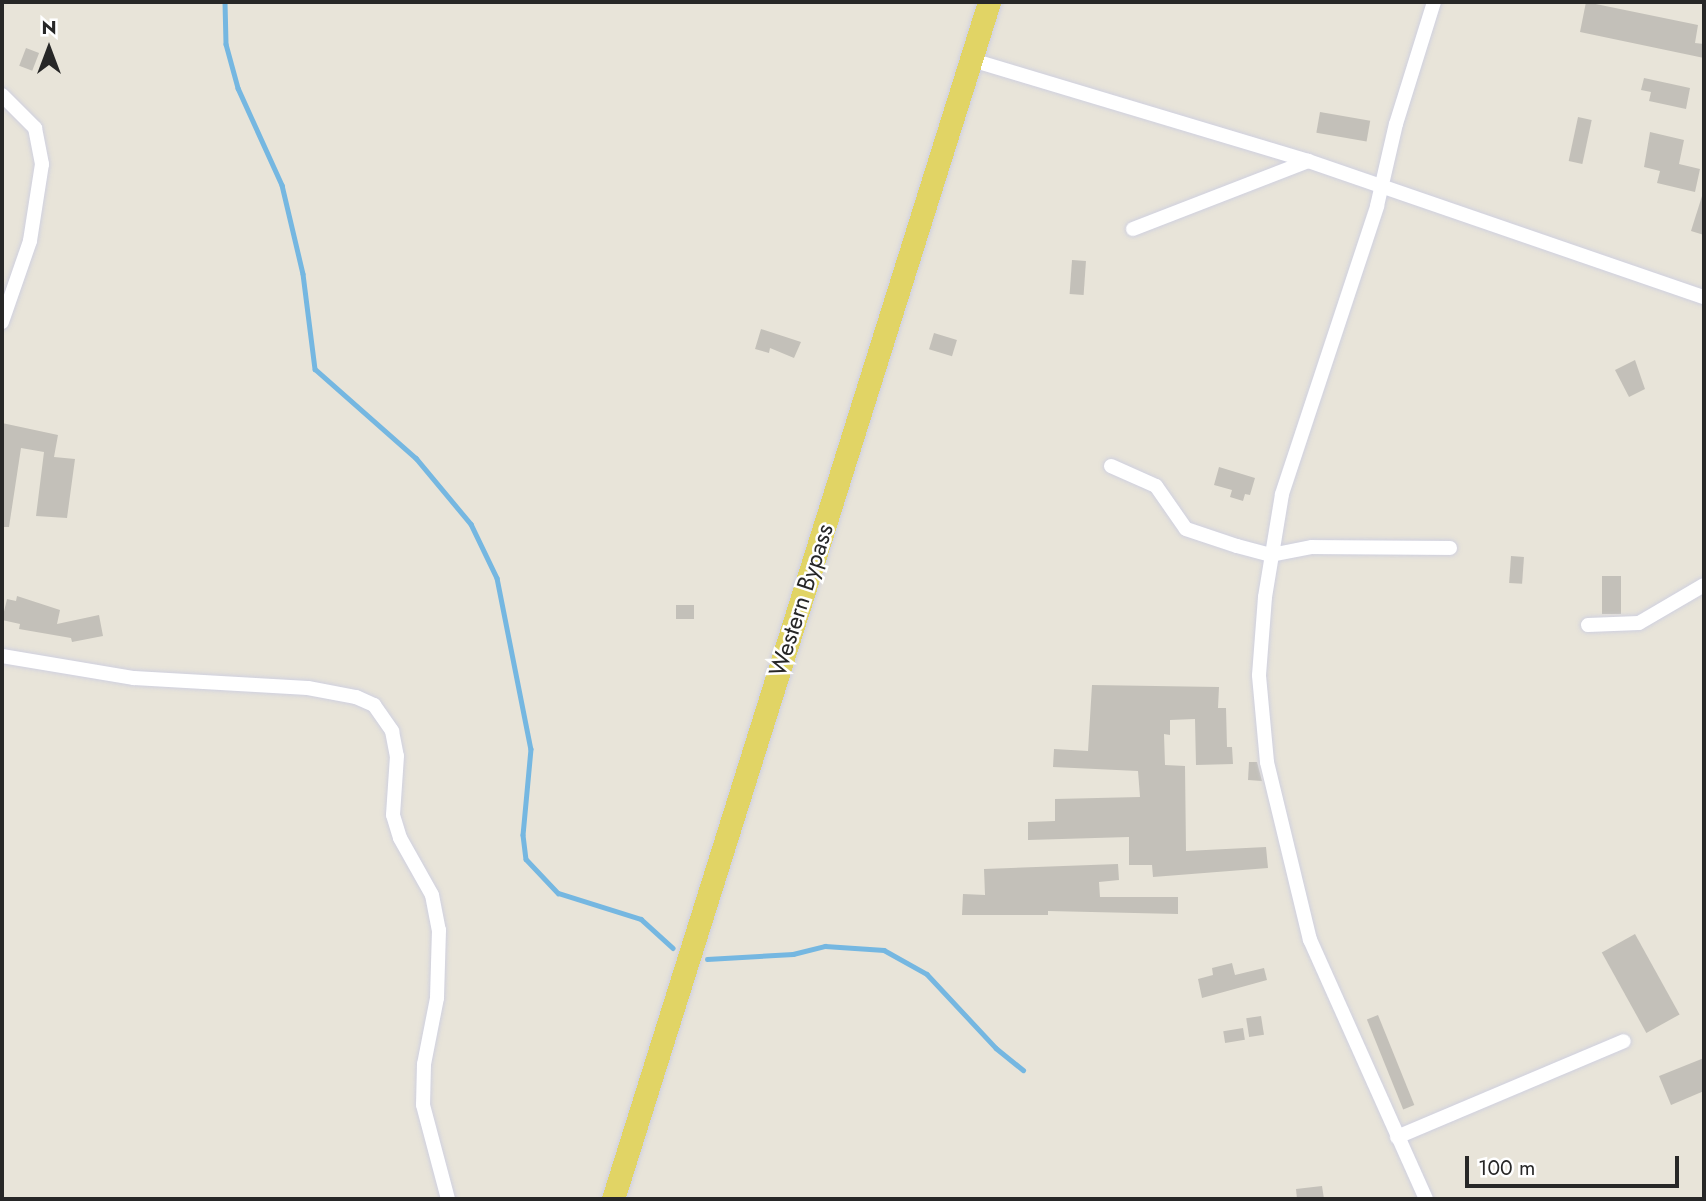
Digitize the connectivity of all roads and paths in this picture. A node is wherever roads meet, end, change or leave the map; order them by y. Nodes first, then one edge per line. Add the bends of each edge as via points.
1 (989, 2) edge
2 (1434, 2) edge
3 (972, 60) junction
4 (2, 95) edge
5 (1308, 161) junction
6 (1380, 188) junction
7 (1133, 229) dead end
8 (1704, 297) edge
9 (2, 322) edge
10 (1111, 466) dead end
11 (1450, 548) dead end
12 (1272, 555) junction
13 (1704, 585) edge
14 (1588, 625) dead end
15 (2, 656) edge
16 (1624, 1041) dead end
17 (1397, 1137) junction
18 (448, 1199) edge
19 (613, 1199) edge
20 (1426, 1199) edge

1 - 3 main road, Western Bypass
2 - 6 street
3 - 5 street
3 - 19 main road, Western Bypass
4 - 9 street via 36,128 42,164 30,241
5 - 6 street
5 - 7 street
6 - 8 street
6 - 12 street via 1282,494
10 - 12 street via 1156,486 1169,497 1186,529
11 - 12 street via 1312,547
12 - 17 street via 1259,675 1267,762 1310,940
13 - 14 street via 1639,623
15 - 18 street via 134,678 308,688 356,696 374,705 392,731 397,756 393,815 400,838 432,895 439,930 437,998 424,1063 423,1105
16 - 17 street
17 - 20 street

